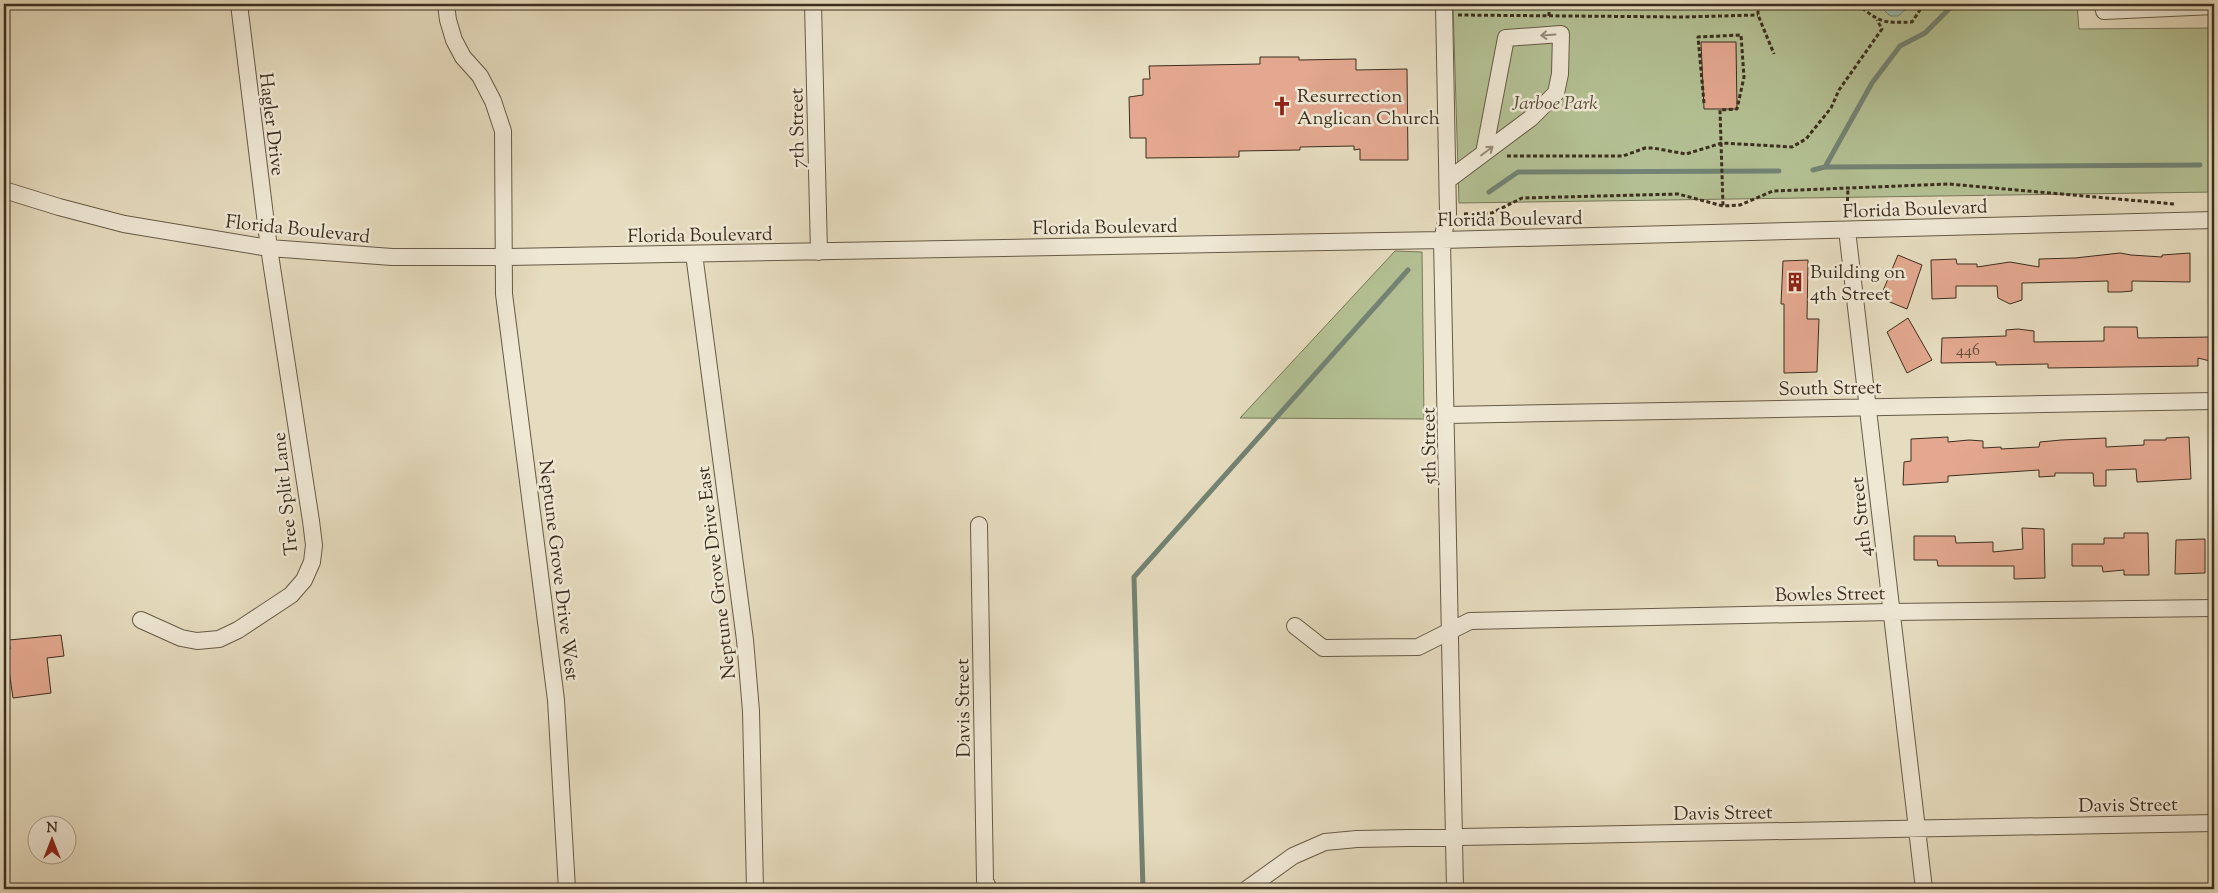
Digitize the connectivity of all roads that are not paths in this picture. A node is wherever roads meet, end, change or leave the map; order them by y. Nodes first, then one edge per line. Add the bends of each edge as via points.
1 (238, 4) edge
2 (446, 4) edge
3 (813, 4) edge
4 (2214, 6) edge
5 (1444, 9) edge
6 (2104, 11) dead end
7 (1482, 155) junction
8 (1448, 180) junction
9 (4, 190) edge
10 (2214, 220) edge
11 (1847, 230) junction
12 (1442, 240) junction
13 (269, 248) junction
14 (819, 252) junction
15 (694, 254) junction
16 (504, 257) junction
17 (2214, 401) edge
18 (1868, 406) junction
19 (1447, 415) junction
20 (979, 525) dead end
21 (2214, 608) edge
22 (1891, 612) junction
23 (141, 620) dead end
24 (1295, 626) dead end
25 (1450, 632) junction
26 (2214, 823) edge
27 (1915, 828) junction
28 (1454, 837) junction
29 (567, 889) edge
30 (755, 889) edge
31 (989, 889) edge
32 (1247, 889) edge
33 (1456, 889) edge
34 (1924, 889) edge

1 - 13 street, Hagler Drive
2 - 16 street, Neptune Grove Drive West via 454,40 463,57 480,76 503,131
3 - 14 street, 7th Street
4 - 6 street
5 - 8 street, 5th Street
7 -> 7 street via 1531,118 1556,93 1561,34 1506,38
7 - 8 street
8 - 12 street, 5th Street via 1448,214
9 - 13 street, Florida Boulevard via 124,224
10 - 11 street, Florida Boulevard
11 - 12 street, Florida Boulevard
11 - 18 street, 4th Street
12 - 14 street, Florida Boulevard
12 - 19 street, 5th Street
13 - 16 street, Florida Boulevard via 392,257
13 - 23 street, Tree Split Lane via 311,521 312,562 304,580 291,595 238,630 218,639 197,641 180,638
14 - 15 street, Florida Boulevard
15 - 16 street, Florida Boulevard
15 - 30 street, Neptune Grove Drive East via 746,649 751,711
16 - 29 street, Neptune Grove Drive West via 504,294 556,700
17 - 18 street, South Street
18 - 19 street, South Street
18 - 22 street, 4th Street
19 - 25 street, 5th Street
20 - 31 street, Davis Street via 986,881
21 - 22 street, Bowles Street
22 - 25 street, Bowles Street via 1470,621
22 - 27 street, 4th Street
24 - 25 street, Bowles Street via 1323,648 1418,647
25 - 28 street, 5th Street
26 - 27 street, Davis Street
27 - 28 street, Davis Street
27 - 34 street, 4th Street
28 - 32 street, Davis Street via 1326,842 1293,856
28 - 33 street, 5th Street

